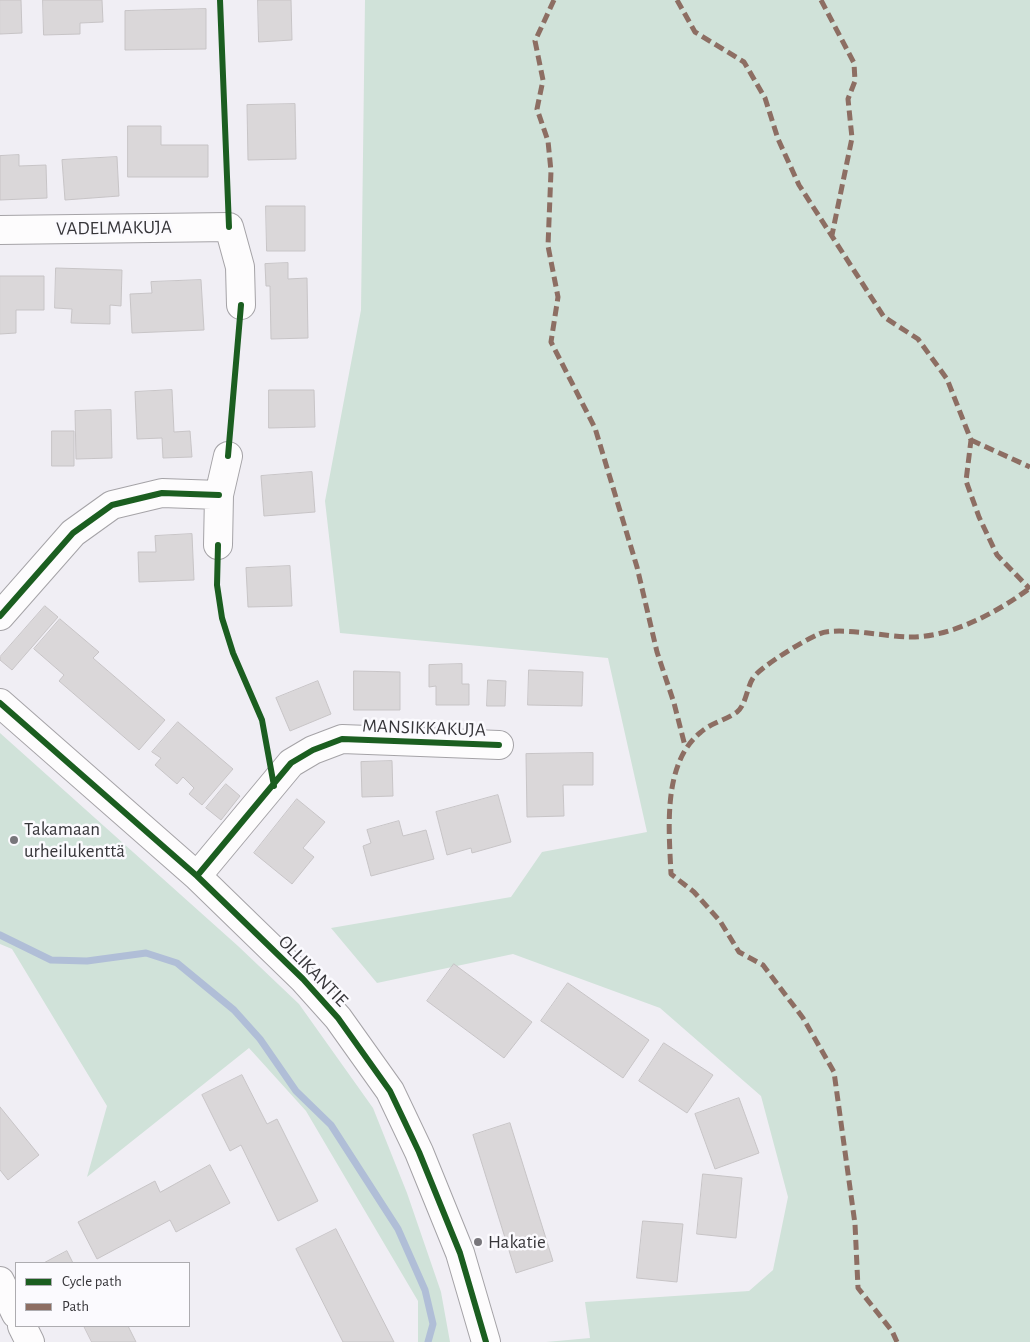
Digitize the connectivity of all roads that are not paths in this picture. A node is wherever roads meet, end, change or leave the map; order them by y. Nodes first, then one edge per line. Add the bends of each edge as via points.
1 (0, 230) edge
2 (241, 305) dead end
3 (228, 456) dead end
4 (219, 495) junction
5 (218, 545) dead end
6 (0, 616) edge
7 (0, 703) edge
8 (499, 745) dead end
9 (197, 876) junction
10 (0, 1281) edge
11 (15, 1312) edge
12 (22, 1327) edge
13 (30, 1342) edge
14 (486, 1342) edge

1 - 2 street, VADELMAKUJA via 228,227 240,268
3 - 4 street
4 - 5 street
4 - 6 street via 162,493 112,504 74,533
7 - 9 street, OLLIKANTIE
8 - 9 street, MANSIKKAKUJA via 342,740 313,750 291,763
9 - 14 street, OLLIKANTIE via 303,979 370,1060 390,1091 460,1252
10 - 11 street
12 - 13 street

